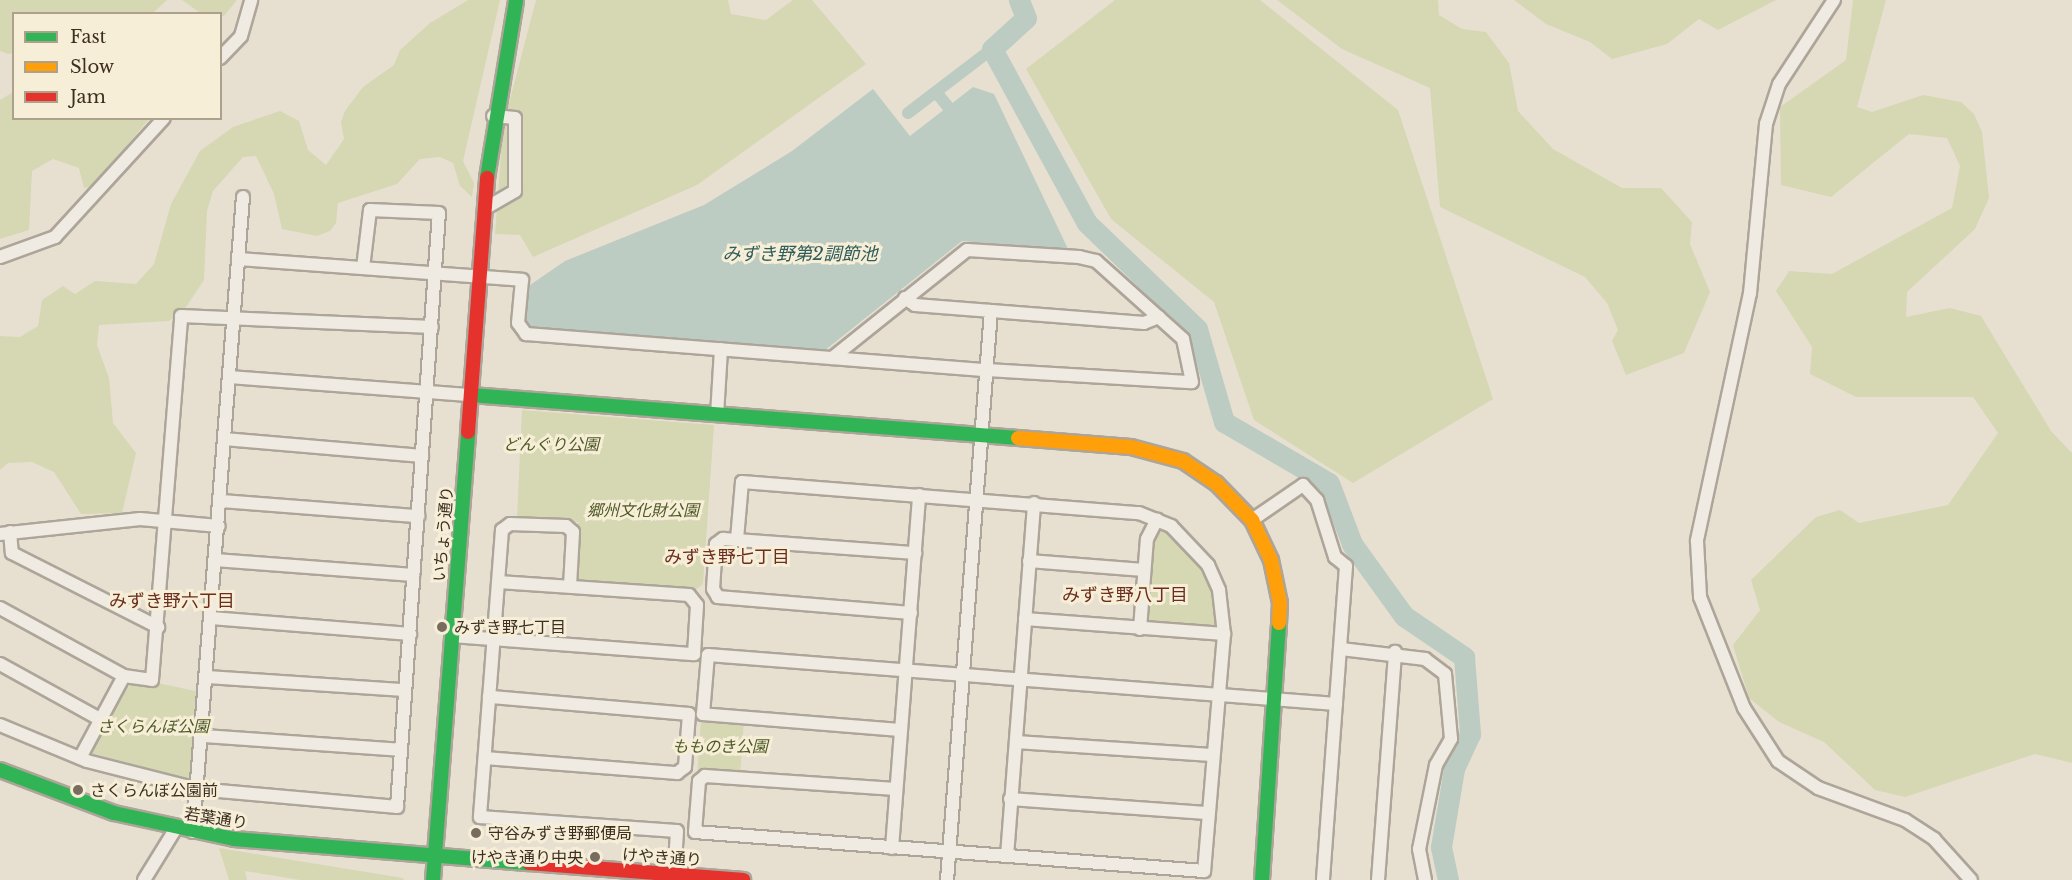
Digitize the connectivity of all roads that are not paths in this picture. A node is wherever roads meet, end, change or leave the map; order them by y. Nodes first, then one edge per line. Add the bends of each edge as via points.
1 (251, 0) edge
2 (516, 0) edge
3 (1834, 0) edge
4 (222, 56) edge
5 (493, 116) junction
6 (163, 120) edge
7 (243, 197) dead end
8 (484, 209) junction
9 (0, 256) edge
10 (238, 259) junction
11 (363, 268) junction
12 (436, 274) junction
13 (479, 278) junction
14 (905, 298) junction
15 (991, 311) junction
16 (1159, 318) junction
17 (233, 319) junction
18 (432, 327) junction
19 (721, 349) junction
20 (832, 358) junction
21 (987, 370) junction
22 (229, 377) junction
23 (427, 392) junction
24 (471, 395) junction
25 (717, 415) junction
26 (980, 436) junction
27 (224, 440) junction
28 (422, 456) junction
29 (919, 495) junction
30 (976, 499) junction
31 (221, 501) junction
32 (1034, 503) junction
33 (418, 516) junction
34 (1156, 519) junction
35 (1252, 520) junction
36 (165, 521) junction
37 (219, 526) junction
38 (5, 533) edge
39 (737, 539) junction
40 (915, 553) junction
41 (215, 560) junction
42 (1029, 561) junction
43 (1144, 570) junction
44 (414, 575) junction
45 (498, 582) junction
46 (570, 586) junction
47 (0, 608) edge
48 (911, 613) junction
49 (211, 618) junction
50 (1025, 620) junction
51 (158, 627) junction
52 (1140, 629) junction
53 (410, 634) junction
54 (1224, 634) junction
55 (452, 636) junction
56 (494, 640) junction
57 (1341, 649) junction
58 (1395, 652) junction
59 (0, 664) edge
60 (906, 671) junction
61 (124, 676) junction
62 (964, 676) junction
63 (207, 677) junction
64 (1020, 680) junction
65 (405, 690) junction
66 (1216, 697) junction
67 (489, 698) junction
68 (1275, 701) junction
69 (1336, 704) junction
70 (98, 718) junction
71 (0, 725) edge
72 (900, 730) junction
73 (202, 736) junction
74 (1016, 742) junction
75 (401, 750) junction
76 (1212, 755) junction
77 (80, 758) junction
78 (485, 758) junction
79 (0, 770) edge
80 (197, 789) junction
81 (896, 789) junction
82 (1010, 800) junction
83 (1207, 813) junction
84 (176, 828) junction
85 (193, 832) junction
86 (892, 848) junction
87 (950, 852) junction
88 (1007, 856) junction
89 (435, 857) junction
90 (674, 877) edge
91 (144, 880) edge
92 (433, 880) edge
93 (743, 880) edge
94 (947, 880) edge
95 (1262, 880) edge
96 (1323, 880) edge
97 (1378, 880) edge
98 (1425, 880) edge
99 (1971, 880) edge

1 - 4 street via 241,36
2 - 5 street, いちょう通り
3 - 99 street via 1779,84 1766,124 1750,293 1697,541 1700,597 1743,708 1778,761 1818,788 1905,820 1942,846
5 - 8 street, いちょう通り
5 - 8 street via 515,118 514,191
6 - 9 street via 55,237
7 - 10 street
8 - 13 street, いちょう通り
10 - 11 street
10 - 17 street
11 - 12 street
11 - 12 street via 370,210 439,213
12 - 13 street
12 - 18 street
13 - 19 street via 522,280 518,323 526,334
13 - 24 street, いちょう通り
14 - 15 street via 915,305
14 - 16 street via 967,250 1078,257 1096,261
14 - 20 street
15 - 16 street via 1144,323
15 - 21 street
16 - 21 street via 1183,339 1192,382
17 - 18 street
17 - 22 street
17 - 36 street via 181,316
18 - 23 street
19 - 20 street
19 - 25 street
20 - 21 street
21 - 26 street
22 - 23 street
22 - 27 street
23 - 24 street
23 - 28 street
24 - 25 street
24 - 55 street, いちょう通り
25 - 26 street
26 - 30 street
26 - 35 street via 1131,447 1183,461 1216,483
27 - 28 street
27 - 31 street
28 - 33 street
29 - 30 street
29 - 39 street via 742,482
29 - 40 street
30 - 32 street
30 - 62 street
31 - 33 street
31 - 37 street
32 - 34 street via 1139,513
32 - 42 street
33 - 44 street
34 - 43 street via 1147,539
34 - 54 street via 1191,543 1208,565 1219,590
35 - 57 street via 1303,485 1317,500 1335,557 1346,566
35 - 68 street via 1271,560 1280,603
36 - 37 street
36 - 38 street via 140,519
36 - 51 street
37 - 41 street
38 - 51 street via 12,553
39 - 40 street
39 - 48 street via 716,544 713,589 718,597
40 - 48 street
41 - 44 street
41 - 49 street
42 - 43 street
42 - 50 street
43 - 52 street
44 - 53 street
45 - 46 street
45 - 46 street via 502,530 510,524 566,526 573,532
45 - 56 street
46 - 56 street via 694,597 694,654
47 - 61 street
48 - 60 street
49 - 53 street
49 - 63 street
50 - 52 street
50 - 64 street
51 - 61 street via 152,680
52 - 54 street
53 - 65 street
54 - 66 street
55 - 56 street
55 - 89 street, いちょう通り
56 - 67 street
57 - 58 street
57 - 69 street
58 - 97 street
58 - 98 street via 1425,658 1445,674 1451,739 1436,765 1419,849
59 - 70 street
60 - 62 street
60 - 72 street
60 - 72 street via 708,655 703,714
61 - 70 street
62 - 64 street
62 - 87 street
63 - 65 street
63 - 73 street
64 - 66 street
64 - 74 street
65 - 75 street
66 - 68 street
66 - 76 street
67 - 78 street
67 - 78 street via 689,714 685,767 677,772
68 - 69 street
68 - 95 street
69 - 96 street
70 - 77 street
71 - 77 street
72 - 81 street
73 - 75 street
73 - 80 street
74 - 76 street
74 - 82 street
75 - 80 street via 397,807
76 - 83 street
77 - 80 street
78 - 90 street via 480,817 677,831
79 - 84 street, 若葉通り via 65,797
80 - 85 street
81 - 86 street
81 - 86 street via 705,776 699,781 695,832
82 - 83 street
82 - 88 street
83 - 88 street via 1204,871
84 - 85 street, 若葉通り
84 - 91 street
85 - 89 street, 若葉通り
86 - 87 street
87 - 88 street
87 - 94 street
89 - 90 street, けやき通り
89 - 92 street, いちょう通り
90 - 93 street, けやき通り

